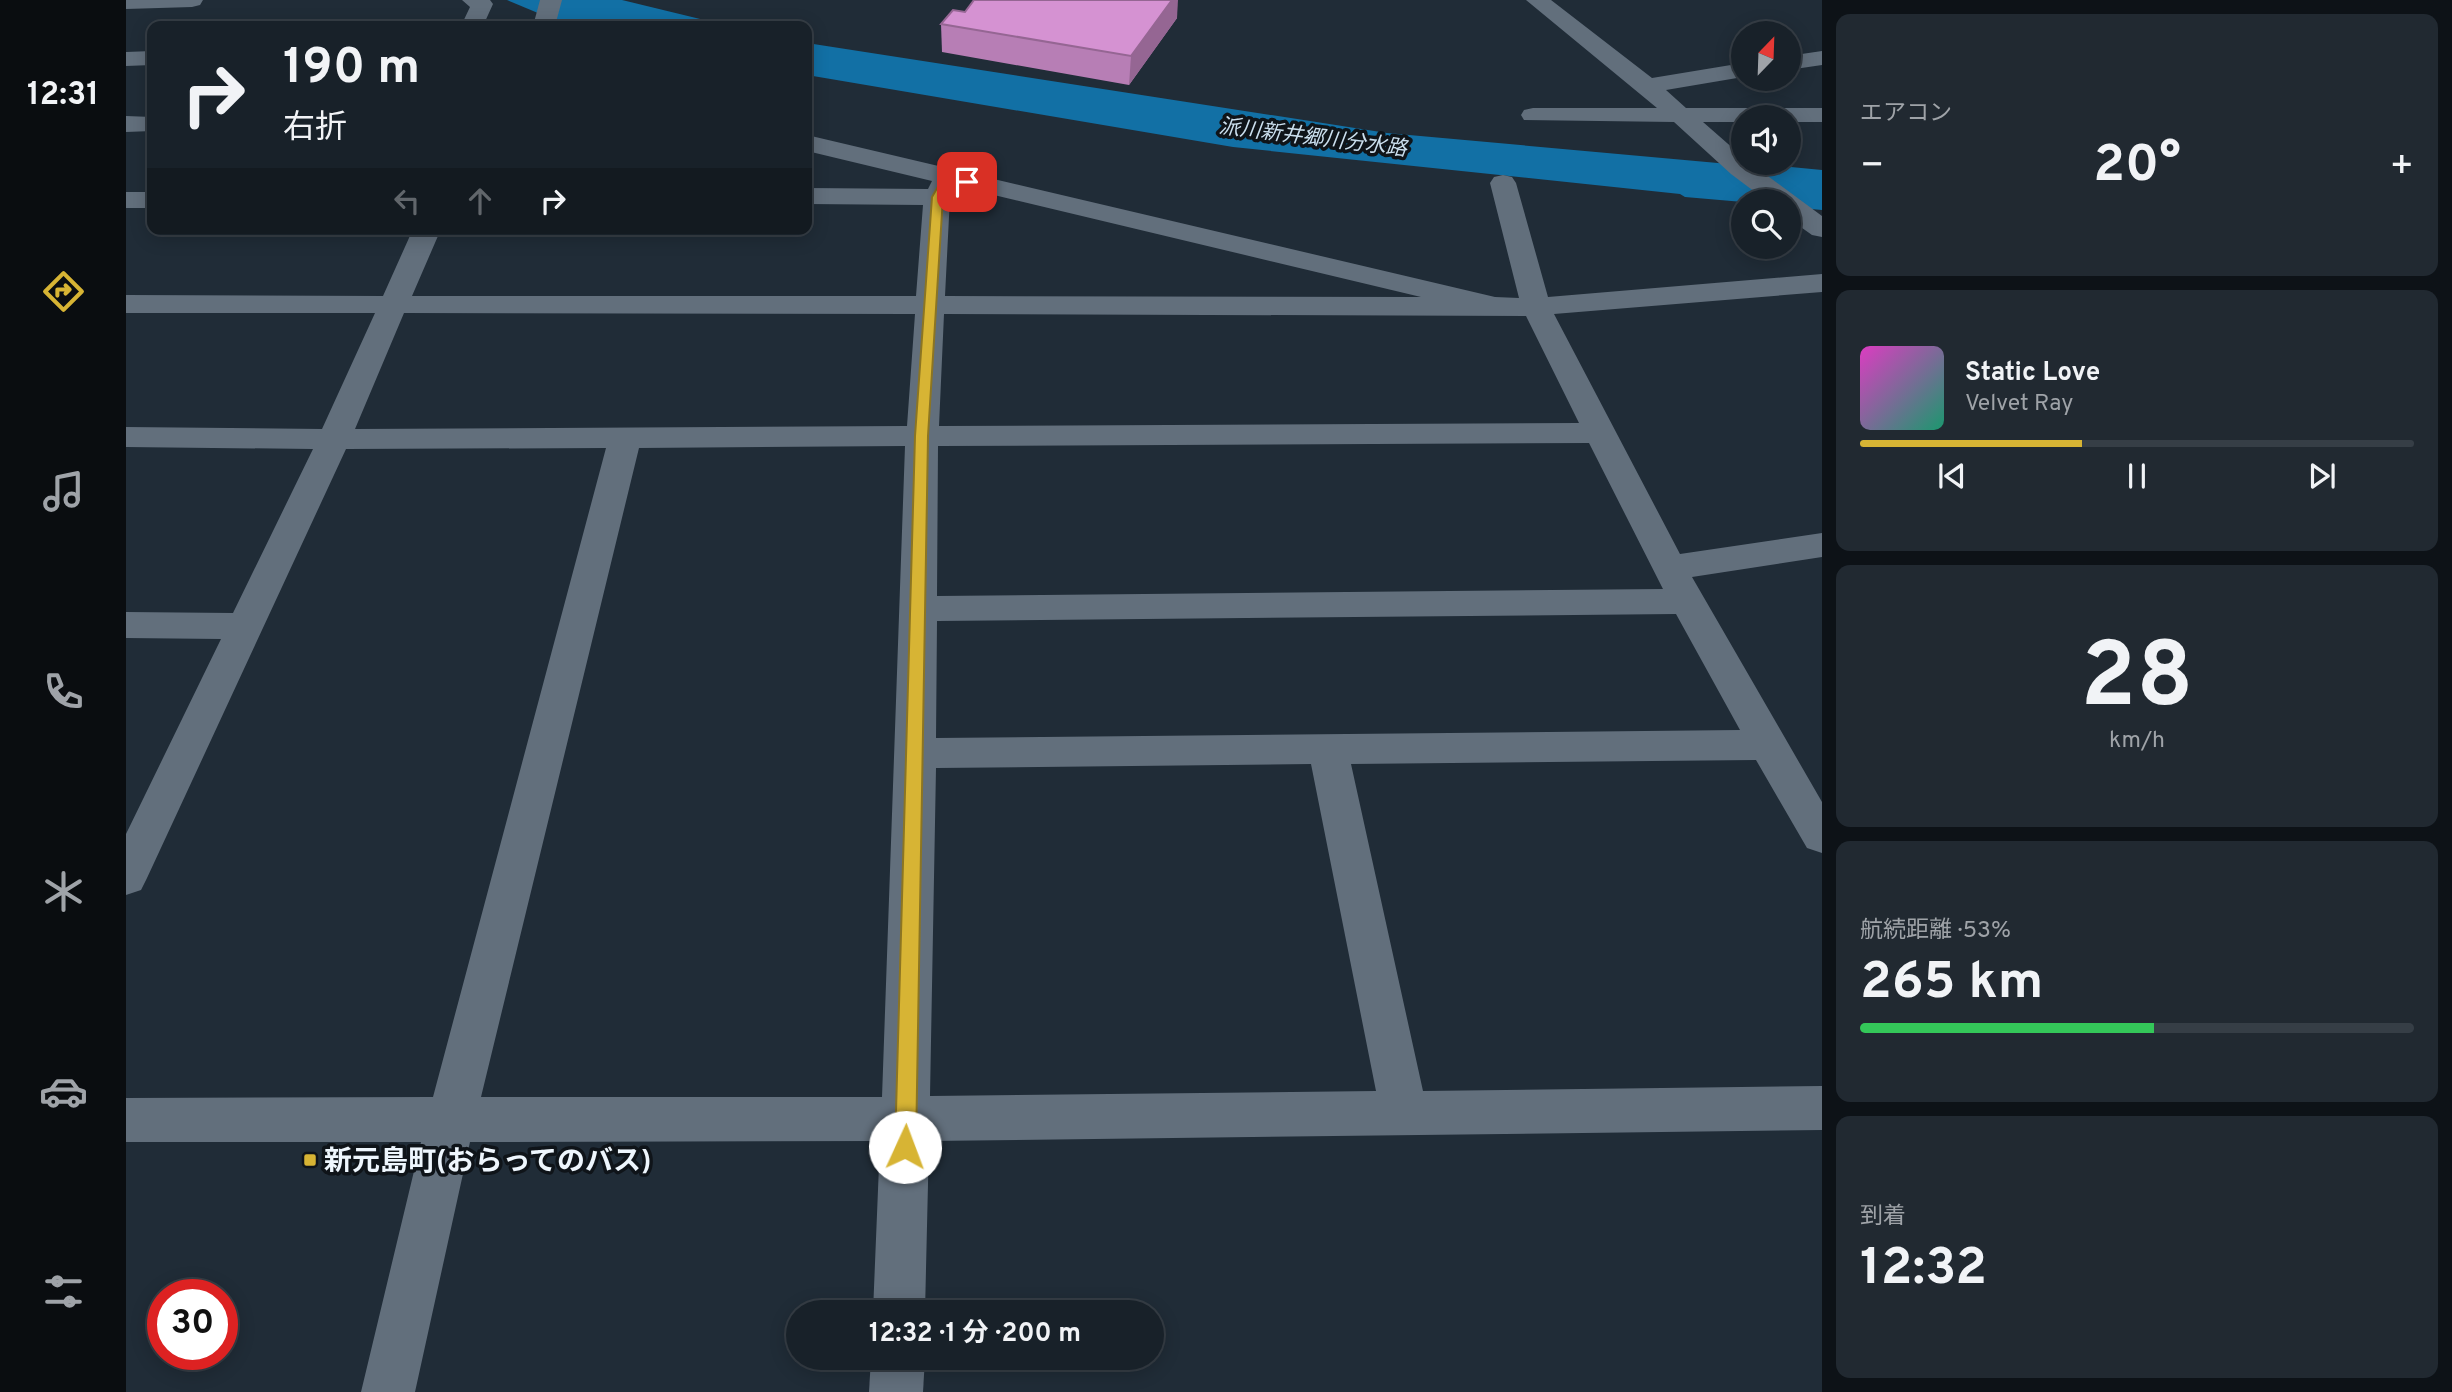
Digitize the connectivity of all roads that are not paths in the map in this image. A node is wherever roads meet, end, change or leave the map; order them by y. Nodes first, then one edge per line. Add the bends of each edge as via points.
1 (192, 0) edge
2 (473, 0) edge
3 (551, 0) edge
4 (1537, 0) edge
5 (126, 2) edge
6 (474, 21) edge
7 (545, 21) edge
8 (147, 58) edge
9 (1822, 58) edge
10 (126, 59) edge
11 (1801, 61) edge
12 (1731, 72) edge
13 (1647, 86) junction
14 (1533, 115) dead end
15 (1822, 115) edge
16 (1681, 116) junction
17 (126, 124) edge
18 (147, 124) edge
19 (812, 145) edge
20 (1503, 183) dead end
21 (942, 187) junction
22 (1768, 189) edge
23 (812, 196) edge
24 (126, 200) edge
25 (147, 200) edge
26 (1801, 214) edge
27 (1822, 229) edge
28 (424, 235) edge
29 (1822, 283) edge
30 (930, 303) junction
31 (126, 304) edge
32 (393, 305) junction
33 (1495, 306) junction
34 (1536, 307) junction
35 (1598, 433) junction
36 (922, 436) junction
37 (126, 437) edge
38 (625, 438) junction
39 (334, 439) junction
40 (1822, 545) edge
41 (1669, 568) junction
42 (1687, 601) junction
43 (919, 609) junction
44 (126, 625) edge
45 (245, 626) junction
46 (1767, 745) junction
47 (1328, 749) junction
48 (916, 753) junction
49 (1807, 788) edge
50 (1822, 836) edge
51 (126, 878) edge
52 (1822, 1108) edge
53 (1405, 1114) junction
54 (906, 1119) junction
55 (126, 1120) edge
56 (451, 1120) junction
57 (899, 1300) edge
58 (897, 1370) edge
59 (388, 1392) edge
60 (896, 1392) edge

1 - 5 street
2 - 6 street via 482,4
3 - 7 street
4 - 13 street
8 - 10 street
9 - 11 street
12 - 13 street
13 - 16 street
14 - 16 street
15 - 16 street
16 - 22 street
17 - 18 street
19 - 21 street
20 - 34 street
21 - 23 street
21 - 30 street
21 - 33 street
24 - 25 street
26 - 27 street
28 - 32 street
29 - 34 street
30 - 32 street
30 - 33 street
30 - 36 street
31 - 32 street
32 - 39 street
33 - 34 street
34 - 35 street
35 - 36 street
35 - 41 street
36 - 38 street
36 - 43 street
37 - 39 street
38 - 39 street
38 - 56 street
39 - 45 street
40 - 41 street
41 - 42 street
42 - 43 street
42 - 46 street
43 - 48 street
44 - 45 street
45 - 51 street
46 - 47 street
46 - 49 street
47 - 48 street
47 - 53 street
48 - 54 street
49 - 50 street
52 - 53 street
53 - 54 street
54 - 56 street
54 - 57 street
55 - 56 street
56 - 59 street
58 - 60 street

